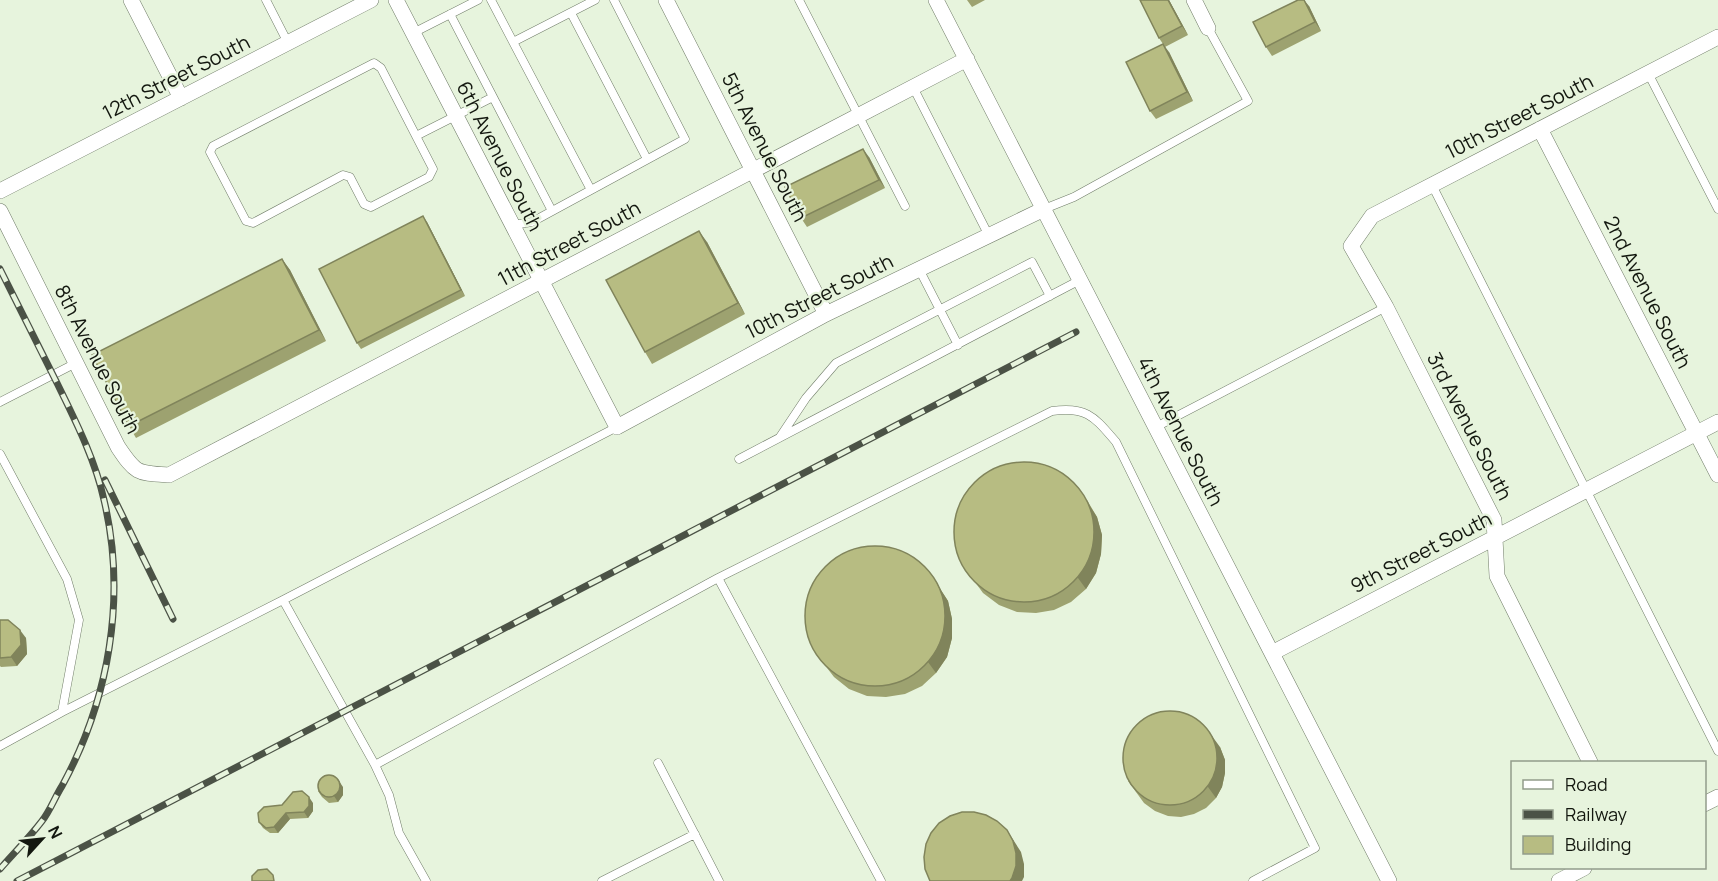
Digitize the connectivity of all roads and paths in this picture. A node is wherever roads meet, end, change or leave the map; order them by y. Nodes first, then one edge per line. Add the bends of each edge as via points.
1 (131, 0) edge
2 (266, 0) edge
3 (371, 0) edge
4 (396, 0) edge
5 (478, 0) edge
6 (491, 0) edge
7 (595, 0) edge
8 (614, 0) edge
9 (666, 0) edge
10 (799, 0) edge
11 (936, 0) edge
12 (1194, 0) edge
13 (571, 13) junction
14 (450, 14) junction
15 (1208, 28) joint
16 (413, 33) junction
17 (1718, 37) edge
18 (513, 42) junction
19 (288, 43) junction
20 (967, 59) junction
21 (1648, 73) junction
22 (913, 87) junction
23 (493, 97) junction
24 (181, 98) junction
25 (456, 115) junction
26 (858, 116) junction
27 (1540, 129) junction
28 (416, 136) junction
29 (647, 159) junction
30 (753, 171) junction
31 (1432, 185) junction
32 (591, 190) junction
33 (0, 191) edge
34 (905, 206) dead end
35 (1044, 209) junction
36 (1718, 209) edge
37 (0, 211) edge
38 (552, 211) junction
39 (513, 225) junction
40 (988, 236) junction
41 (1351, 246) joint
42 (919, 269) junction
43 (1080, 280) junction
44 (541, 281) junction
45 (1050, 296) junction
46 (1386, 307) junction
47 (940, 309) junction
48 (826, 314) junction
49 (958, 345) junction
50 (76, 363) junction
51 (0, 402) edge
52 (1718, 422) edge
53 (617, 427) junction
54 (1156, 427) junction
55 (1696, 433) junction
56 (779, 439) junction
57 (0, 454) edge
58 (739, 459) dead end
59 (191, 464) joint
60 (1718, 475) edge
61 (1586, 490) junction
62 (1495, 537) junction
63 (718, 579) junction
64 (283, 600) junction
65 (1272, 652) junction
66 (62, 712) junction
67 (0, 746) edge
68 (1718, 752) edge
69 (1590, 761) edge
70 (658, 763) dead end
71 (375, 765) junction
72 (694, 834) junction
73 (1581, 869) edge
74 (426, 881) edge
75 (602, 881) edge
76 (719, 881) edge
77 (881, 881) edge
78 (1253, 881) edge
79 (1389, 881) edge
80 (1561, 881) edge

1 - 24 street
2 - 19 lane
3 - 19 street, 12th Street South
4 - 16 street, 6th Avenue South
5 - 14 lane
6 - 18 lane
7 - 13 lane
8 - 29 lane via 685,139
9 - 30 street, 5th Avenue South
10 - 26 lane
11 - 20 street, 4th Avenue South
12 - 15 street
13 - 18 lane
13 - 29 lane
14 - 16 lane
14 - 23 lane
15 - 35 lane via 1248,101 1074,197
16 - 25 street, 6th Avenue South
17 - 21 street, 10th Street South
18 - 32 lane
19 - 24 street, 12th Street South
20 - 22 street, 11th Street South
20 - 35 street, 4th Avenue South
21 - 27 street, 10th Street South
21 - 36 lane
22 - 26 street, 11th Street South
22 - 40 lane
23 - 25 lane
23 - 38 lane
24 - 33 street, 12th Street South
25 - 28 lane
25 - 39 street, 6th Avenue South
26 - 30 street, 11th Street South
26 - 34 lane
27 - 31 street, 10th Street South
27 - 55 street, 2nd Avenue South
28 - 28 lane via 381,68 374,63 213,146 210,152 246,221 253,223 343,176 350,177 364,204 371,207 429,177 433,169
29 - 32 lane
30 - 44 street, 11th Street South
30 - 48 street, 5th Avenue South
31 - 41 street, 10th Street South via 1372,216
31 - 61 lane
32 - 38 lane
35 - 40 street, 10th Street South
35 - 43 street, 4th Avenue South
37 - 50 street, 8th Avenue South
38 - 39 lane via 532,222
39 - 44 street, 6th Avenue South
40 - 42 street, 10th Street South
41 - 46 street, 3rd Avenue South
42 - 47 lane
42 - 48 street, 10th Street South
43 - 45 lane
43 - 54 street, 4th Avenue South
44 - 53 street, 6th Avenue South
44 - 59 street, 11th Street South
45 - 47 lane via 1032,262
45 - 49 lane
46 - 54 lane
46 - 62 street, 3rd Avenue South via 1494,520
47 - 49 lane
47 - 56 lane via 836,363
48 - 53 street, 10th Street South
49 - 56 lane
50 - 51 lane
50 - 59 street, 8th Avenue South via 118,447 133,468 146,474 169,475
52 - 55 street, 9th Street South
53 - 64 lane
54 - 65 street, 4th Avenue South
55 - 60 street, 2nd Avenue South
55 - 61 street, 9th Street South
56 - 58 lane
57 - 66 lane via 67,579 79,620
61 - 62 street, 9th Street South
61 - 68 lane
62 - 65 street, 9th Street South
62 - 69 street, 3rd Avenue South via 1497,576
63 - 71 lane
63 - 77 lane
63 - 78 lane via 1052,411 1092,414 1116,442 1315,848
64 - 66 lane
64 - 71 lane
65 - 79 street, 4th Avenue South
66 - 67 lane
70 - 72 lane
71 - 74 lane via 389,795 399,833
72 - 75 lane
72 - 76 lane
73 - 80 street

